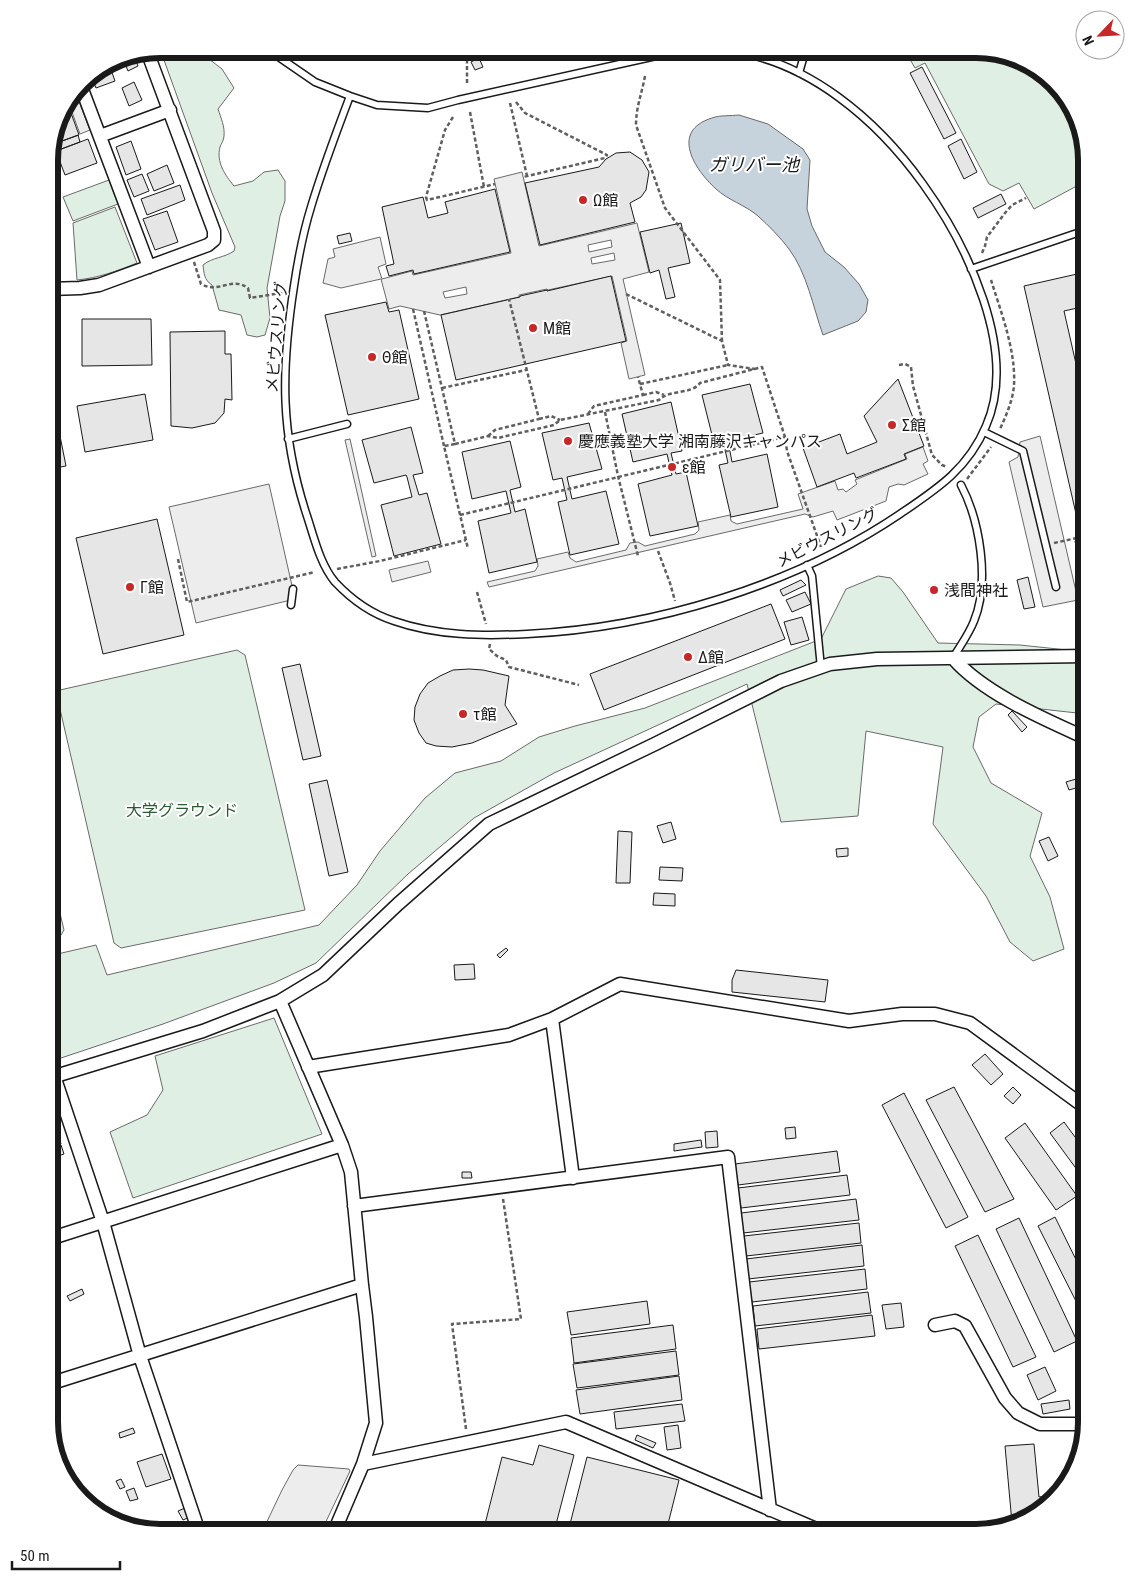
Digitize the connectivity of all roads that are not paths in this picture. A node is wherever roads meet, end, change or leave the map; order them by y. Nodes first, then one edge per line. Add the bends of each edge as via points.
1 (150, 58) edge
2 (280, 58) edge
3 (647, 58) edge
4 (760, 58) edge
5 (803, 58) edge
6 (799, 73) junction
7 (83, 92) edge
8 (350, 96) junction
9 (170, 110) junction
10 (100, 136) junction
11 (1078, 233) edge
12 (149, 267) junction
13 (971, 268) junction
14 (58, 289) edge
15 (347, 424) dead end
16 (984, 432) junction
17 (288, 439) junction
18 (961, 485) road end
19 (807, 565) junction
20 (1056, 587) dead end
21 (293, 589) dead end
22 (291, 605) dead end
23 (1078, 656) edge
24 (953, 658) junction
25 (821, 668) junction
26 (1078, 734) edge
27 (280, 1001) junction
28 (552, 1019) junction
29 (308, 1067) junction
30 (58, 1075) edge
31 (58, 1094) edge
32 (1078, 1102) edge
33 (342, 1145) junction
34 (573, 1178) junction
35 (354, 1206) junction
36 (102, 1222) junction
37 (58, 1236) edge
38 (362, 1285) junction
39 (935, 1325) dead end
40 (140, 1356) junction
41 (58, 1381) edge
42 (1078, 1424) edge
43 (363, 1464) junction
44 (770, 1510) junction
45 (196, 1523) edge
46 (338, 1523) edge
47 (801, 1524) edge

1 - 9 street
2 - 8 lane via 315,82
3 - 8 lane, メビウスリング via 428,108 377,105
4 - 6 lane, メビウスリング
5 - 6 lane
6 - 13 lane, メビウスリング via 872,125 912,169 963,248
7 - 10 street
8 - 17 lane, メビウスリング via 310,208 297,260 285,360
9 - 10 street
9 - 12 street via 214,231 214,240
10 - 12 street
11 - 13 lane
12 - 14 street via 100,285
13 - 16 lane, メビウスリング via 996,349 994,403
15 - 17 lane
16 - 19 lane, メビウスリング via 954,475 934,491 880,527
16 - 20 lane via 1023,452
17 - 19 lane, メビウスリング via 297,484 320,554 334,580 361,605 390,620 421,629 469,636 577,630 652,617 763,584
18 - 24 lane via 970,500 978,534 982,586 974,620
19 - 25 lane via 812,576
21 - 22 lane
23 - 24 street
24 - 25 street via 877,659 830,664
24 - 26 street via 962,669 1026,710
25 - 27 street via 781,681 489,824 323,975
27 - 29 street
27 - 30 street via 203,1031
28 - 29 street via 510,1036
28 - 32 street via 620,984 849,1021 902,1014 935,1014 970,1023
28 - 34 street
29 - 33 street
31 - 36 street
33 - 35 street via 351,1172
33 - 36 street
34 - 35 street
34 - 44 street via 728,1157
35 - 38 street
36 - 37 street
36 - 40 street
38 - 40 street
38 - 43 street via 376,1423
39 - 42 street via 955,1321 966,1326 1005,1398 1018,1413 1040,1424
40 - 41 street
40 - 45 street
43 - 44 street via 566,1422
43 - 46 street
44 - 47 street

